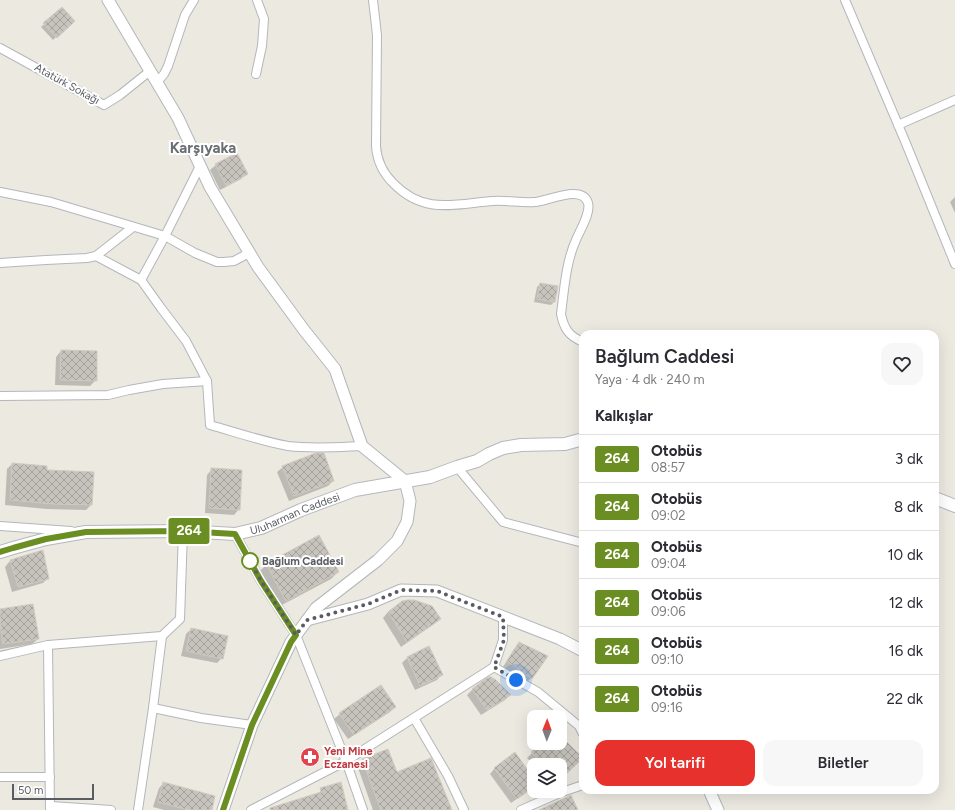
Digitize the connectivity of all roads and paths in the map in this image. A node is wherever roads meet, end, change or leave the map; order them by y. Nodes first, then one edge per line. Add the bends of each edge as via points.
1 (108, 0) edge
2 (194, 0) edge
3 (257, 0) edge
4 (373, 0) edge
5 (845, 0) edge
6 (0, 48) edge
7 (150, 72) junction
8 (256, 74) dead end
9 (156, 82) junction
10 (955, 100) edge
11 (898, 124) junction
12 (200, 166) junction
13 (0, 192) edge
14 (133, 227) junction
15 (165, 236) junction
16 (249, 253) junction
17 (96, 256) junction
18 (0, 263) edge
19 (955, 264) edge
20 (141, 280) junction
21 (579, 340) edge
22 (207, 381) junction
23 (0, 396) edge
24 (579, 440) edge
25 (362, 446) junction
26 (457, 467) junction
27 (405, 481) junction
28 (939, 500) edge
29 (955, 506) edge
30 (0, 526) edge
31 (183, 531) junction
32 (86, 532) junction
33 (235, 534) junction
34 (579, 542) edge
35 (0, 552) edge
36 (503, 617) junction
37 (307, 620) junction
38 (296, 635) junction
39 (162, 636) junction
40 (48, 645) junction
41 (0, 647) edge
42 (579, 649) edge
43 (2, 656) edge
44 (494, 667) junction
45 (153, 708) junction
46 (414, 718) junction
47 (252, 725) junction
48 (579, 726) edge
49 (346, 761) junction
50 (0, 777) edge
51 (50, 777) junction
52 (579, 786) edge
53 (712, 794) edge
54 (51, 808) edge
55 (111, 810) edge
56 (138, 810) edge
57 (223, 810) edge
58 (251, 810) edge
59 (364, 810) edge
60 (464, 810) edge
61 (521, 810) edge
62 (718, 810) edge

1 - 7 street
2 - 9 street via 185,15 168,66
3 - 8 street via 264,19
4 - 21 street via 377,35 376,146 383,172 408,197 436,206 494,201 534,202 573,194 584,197 589,205 589,211 571,252 561,314 565,329
5 - 11 street
6 - 7 street, Atatürk Sokağı via 104,105
7 - 9 street
9 - 12 street via 178,118
10 - 11 street
11 - 19 street
12 - 15 street
12 - 16 street
13 - 14 street via 51,202
14 - 15 street
14 - 17 street
15 - 16 street via 217,262 234,261
15 - 20 street
16 - 25 street via 335,369
17 - 18 street
17 - 20 street
20 - 22 street via 186,341
22 - 23 street via 163,384 108,395
22 - 25 street via 210,425 288,446
24 - 26 main road, Uluharman Caddesi via 565,444 512,446
25 - 27 street
26 - 27 main road, Uluharman Caddesi via 430,477
26 - 34 street via 503,522
27 - 33 main road, Uluharman Caddesi via 355,490 300,510 261,528
27 - 37 street via 410,501 408,522 397,541 378,560 316,608
28 - 29 main road
30 - 32 street
31 - 32 main road, Uluharman Caddesi
31 - 33 main road, Uluharman Caddesi
31 - 39 street via 180,619
32 - 35 main road, Uluharman Caddesi via 46,539
33 - 38 street via 261,581
36 - 37 street via 437,591 401,590 368,604
36 - 42 street
36 - 44 street via 504,640
37 - 38 street
38 - 47 street
38 - 49 street
39 - 40 street
39 - 45 street
40 - 43 street
40 - 51 street
41 - 43 street
44 - 46 street
44 - 48 street via 538,692
45 - 47 street
45 - 56 street
46 - 49 street
46 - 60 street via 448,776
47 - 57 street
49 - 58 street
49 - 59 street
50 - 51 street
51 - 54 street
52 - 61 street
53 - 62 street
54 - 55 street

